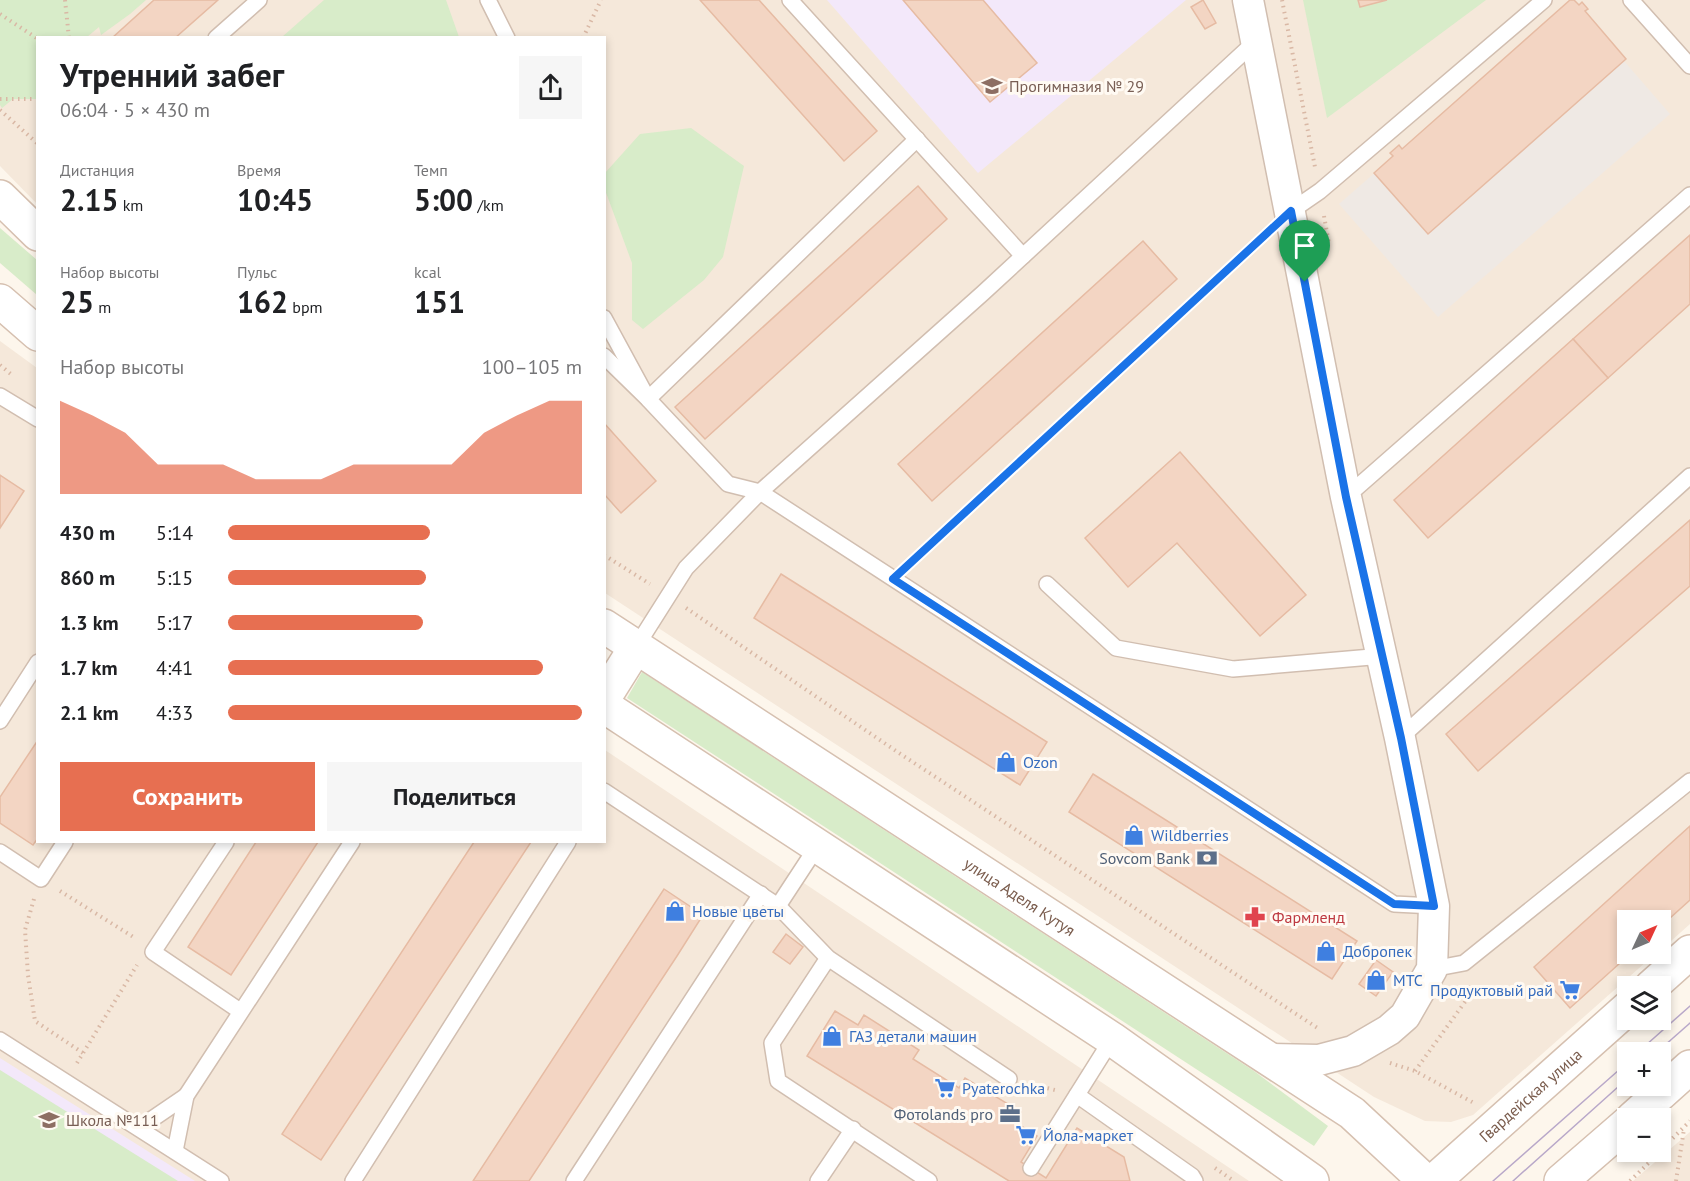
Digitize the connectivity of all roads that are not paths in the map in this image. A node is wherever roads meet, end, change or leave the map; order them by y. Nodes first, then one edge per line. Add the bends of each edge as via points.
1 (259, 0) edge
2 (488, 0) edge
3 (790, 0) edge
4 (1248, 0) edge
5 (1544, 0) edge
6 (1631, 0) edge
7 (218, 36) edge
8 (506, 36) edge
9 (1257, 40) junction
10 (1690, 66) edge
11 (917, 139) junction
12 (1690, 195) edge
13 (0, 197) edge
14 (1291, 211) junction
15 (36, 232) edge
16 (1023, 256) junction
17 (0, 301) edge
18 (606, 322) edge
19 (36, 332) edge
20 (606, 358) edge
21 (0, 396) edge
22 (648, 399) junction
23 (36, 418) edge
24 (1690, 476) edge
25 (760, 492) junction
26 (1346, 497) junction
27 (1047, 584) dead end
28 (606, 628) edge
29 (636, 647) junction
30 (1383, 656) junction
31 (36, 665) edge
32 (606, 695) edge
33 (606, 707) edge
34 (0, 721) edge
35 (1401, 738) junction
36 (1690, 781) edge
37 (606, 792) edge
38 (64, 843) edge
39 (225, 843) edge
40 (351, 843) edge
41 (567, 843) edge
42 (818, 845) junction
43 (0, 852) edge
44 (761, 894) junction
45 (778, 906) junction
46 (1434, 906) junction
47 (1690, 952) edge
48 (828, 958) junction
49 (1432, 969) junction
50 (1663, 976) edge
51 (240, 1011) junction
52 (1617, 1018) edge
53 (1112, 1039) junction
54 (0, 1040) edge
55 (1271, 1059) junction
56 (1690, 1067) edge
57 (1009, 1079) road end
58 (1077, 1095) junction
59 (186, 1096) junction
60 (1644, 1108) edge
61 (139, 1128) junction
62 (853, 1129) junction
63 (1617, 1133) edge
64 (175, 1150) junction
65 (1031, 1168) dead end
66 (221, 1181) edge
67 (353, 1181) edge
68 (574, 1181) edge
69 (818, 1181) edge
70 (929, 1181) edge
71 (1195, 1181) edge
72 (1311, 1181) edge
73 (1425, 1181) edge
74 (1434, 1181) edge
75 (1561, 1181) edge

1 - 7 lane
2 - 8 lane
3 - 11 lane
4 - 9 street
5 - 14 lane via 1320,191
6 - 10 lane
9 - 14 street
9 - 16 lane
11 - 16 lane
11 - 22 lane
12 - 26 lane
13 - 15 main road
14 - 26 street
16 - 25 lane
17 - 19 main road
18 - 22 lane
20 - 22 lane
21 - 23 lane
22 - 25 lane via 728,484
24 - 35 lane
25 - 29 lane via 686,568
25 - 46 lane via 1394,904
26 - 30 street
27 - 30 lane via 1116,648 1233,669
28 - 29 main road, улица Аделя Кутуя
29 - 32 main road
29 - 55 main road, улица Аделя Кутуя
30 - 35 street
31 - 34 lane
33 - 42 main road
35 - 46 street
36 - 49 lane via 1464,963
37 - 44 lane
38 - 43 lane via 40,879
39 - 51 lane via 151,949
40 - 51 lane
41 - 67 lane
42 - 45 lane
42 - 53 main road
44 - 45 lane
44 - 68 lane
45 - 48 lane
46 - 49 street
47 - 50 main road
48 - 57 lane
48 - 62 lane via 772,1043 778,1081
49 - 55 street via 1406,1016 1353,1051 1319,1060
51 - 59 lane
52 - 74 main road, Гвардейская улица
53 - 58 lane
53 - 72 main road
54 - 61 lane
55 - 73 main road, улица Аделя Кутуя via 1352,1113
56 - 60 main road
58 - 65 lane
58 - 71 lane
59 - 61 lane
59 - 64 lane
61 - 64 lane
62 - 69 lane
62 - 70 lane
63 - 75 main road
64 - 66 lane

